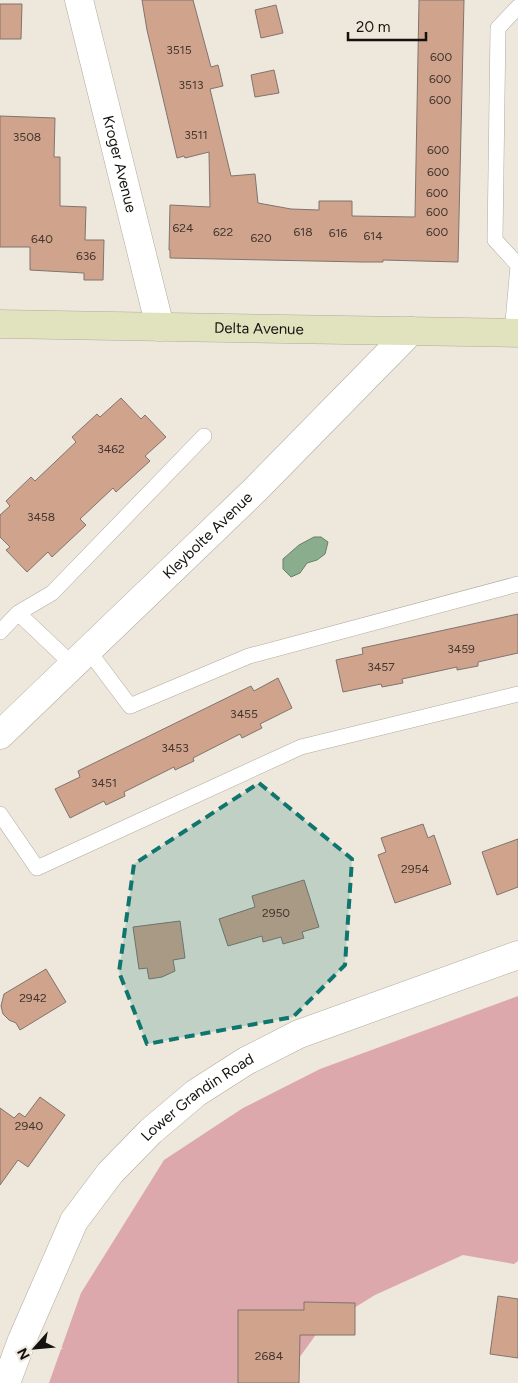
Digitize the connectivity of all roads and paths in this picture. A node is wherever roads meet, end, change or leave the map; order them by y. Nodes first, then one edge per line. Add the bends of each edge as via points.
1 (79, 0) edge
2 (518, 7) edge
3 (518, 265) edge
4 (0, 324) edge
5 (160, 327) junction
6 (411, 331) junction
7 (515, 333) edge
8 (204, 436) dead end
9 (518, 584) edge
10 (18, 613) junction
11 (0, 632) edge
12 (80, 658) junction
13 (518, 694) edge
14 (0, 735) edge
15 (0, 814) edge
16 (518, 955) edge
17 (6, 1383) edge

1 - 5 street, Kroger Avenue
2 - 3 lane via 498,28 495,240
3 - 7 lane
4 - 5 main road, Delta Avenue
5 - 6 main road, Delta Avenue
6 - 7 main road, Delta Avenue
6 - 12 street, Kleybolte Avenue via 255,490
8 - 10 lane via 52,593
9 - 12 lane via 249,656 130,706
10 - 11 lane
10 - 12 lane
12 - 14 street, Kleybolte Avenue
13 - 15 lane via 301,747 37,868
16 - 17 street, Lower Grandin Road via 299,1034 246,1060 196,1093 151,1130 110,1173 74,1220

